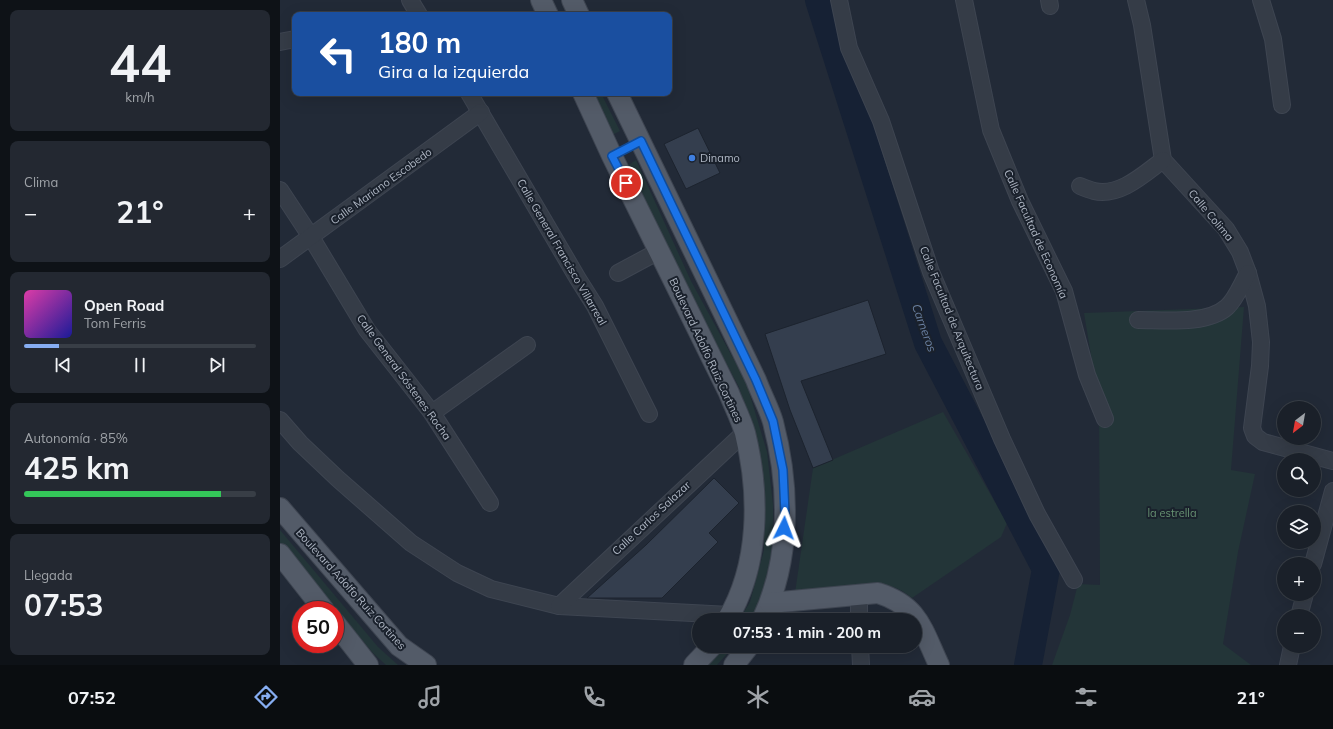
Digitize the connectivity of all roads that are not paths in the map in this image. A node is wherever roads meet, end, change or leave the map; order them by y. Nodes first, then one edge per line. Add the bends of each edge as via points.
1 (410, 0) edge
2 (541, 0) edge
3 (572, 0) edge
4 (839, 0) edge
5 (964, 0) edge
6 (1136, 0) edge
7 (1261, 0) edge
8 (417, 12) edge
9 (547, 12) edge
10 (578, 12) edge
11 (292, 40) edge
12 (280, 42) edge
13 (471, 96) edge
14 (585, 96) edge
15 (618, 96) edge
16 (1282, 104) dead end
17 (481, 112) junction
18 (641, 141) junction
19 (612, 156) junction
20 (1163, 160) junction
21 (1080, 186) dead end
22 (280, 190) edge
23 (311, 237) junction
24 (659, 251) junction
25 (280, 259) edge
26 (618, 272) dead end
27 (1248, 273) junction
28 (1138, 320) dead end
29 (527, 345) dead end
30 (432, 413) junction
31 (649, 414) dead end
32 (1105, 419) dead end
33 (280, 420) edge
34 (745, 432) junction
35 (1333, 461) edge
36 (1333, 491) edge
37 (490, 503) dead end
38 (280, 508) edge
39 (280, 554) edge
40 (1315, 557) edge
41 (1074, 580) dead end
42 (859, 595) junction
43 (317, 601) edge
44 (559, 606) junction
45 (766, 612) edge
46 (731, 613) edge
47 (860, 613) edge
48 (692, 615) edge
49 (344, 634) edge
50 (705, 653) edge
51 (743, 653) edge
52 (860, 653) edge
53 (1291, 653) edge
54 (368, 665) edge
55 (426, 665) edge
56 (694, 665) edge
57 (734, 665) edge
58 (861, 665) edge
59 (939, 665) edge
60 (1288, 665) edge

1 - 8 street
2 - 9 main road
3 - 10 main road
4 - 41 street, Calle Facultad de Arquitectura via 849,48 881,121 931,272 1002,439 1037,514
5 - 32 street, Calle Facultad de Economía via 991,130 1020,201 1064,291 1087,375
6 - 20 street
7 - 16 street via 1273,39
11 - 12 street
13 - 17 street, Calle General Francisco Villarreal
14 - 19 main road, Boulevard Adolfo Ruiz Cortines
15 - 18 main road
17 - 23 street, Calle Mariano Escobedo
17 - 31 street, Calle General Francisco Villarreal via 595,306
18 - 19 main road
18 - 45 main road via 756,380 773,421 783,470 785,513 782,560
19 - 24 main road, Boulevard Adolfo Ruiz Cortines
20 - 21 street via 1133,183 1109,191 1095,192
20 - 27 street, Calle Colima via 1226,229 1240,252
22 - 23 street, Calle General Sóstenes Rocha
23 - 25 street, Calle Mariano Escobedo
23 - 30 street, Calle General Sóstenes Rocha via 367,330
24 - 26 street
24 - 34 main road, Boulevard Adolfo Ruiz Cortines via 729,393
27 - 28 street via 1229,306 1216,315 1200,319
27 - 35 street, Calle Colima via 1257,306 1260,342 1260,366 1252,428 1255,436 1263,442
29 - 30 street
30 - 37 street, Calle General Sóstenes Rocha
33 - 44 street via 338,479 411,543 457,573 491,589
34 - 44 street, Calle Carlos Salazar
34 - 46 main road, Boulevard Adolfo Ruiz Cortines via 753,477 755,518 752,551 742,589
36 - 40 street
38 - 55 main road, Boulevard Adolfo Ruiz Cortines via 399,646
39 - 43 main road
42 - 45 main road
42 - 47 street
42 - 59 main road via 878,593 906,606 918,620
44 - 48 street
49 - 54 main road
50 - 56 main road
51 - 57 main road
52 - 58 street
53 - 60 street

